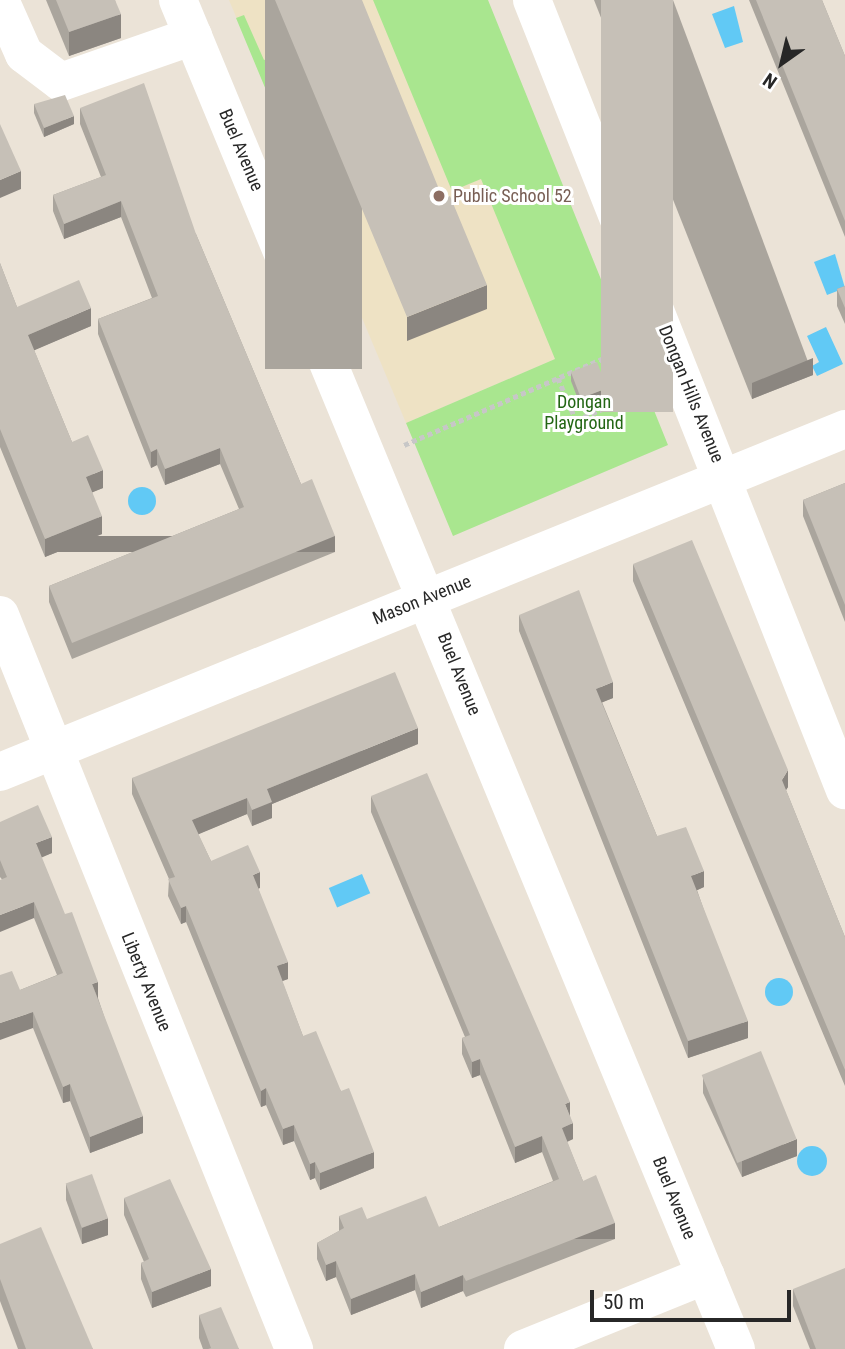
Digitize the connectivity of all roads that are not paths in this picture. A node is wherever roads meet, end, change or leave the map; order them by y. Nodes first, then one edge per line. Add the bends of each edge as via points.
1 (0, 0) edge
2 (178, 0) edge
3 (532, 0) edge
4 (193, 36) junction
5 (845, 429) edge
6 (725, 477) junction
7 (428, 598) junction
8 (0, 615) edge
9 (54, 751) junction
10 (0, 772) edge
11 (845, 790) edge
12 (706, 1275) junction
13 (294, 1349) edge
14 (523, 1349) edge
15 (736, 1349) edge

1 - 4 street via 24,54 61,82
2 - 4 street, Buel Avenue
3 - 6 street, Dongan Hills Avenue
4 - 7 street, Buel Avenue
5 - 6 street, Mason Avenue
6 - 7 street, Mason Avenue
6 - 11 street, Dongan Hills Avenue
7 - 9 street, Mason Avenue
7 - 12 street, Buel Avenue
8 - 9 street, Liberty Avenue
9 - 10 street, Mason Avenue
9 - 13 street, Liberty Avenue
12 - 14 street
12 - 15 street, Buel Avenue

